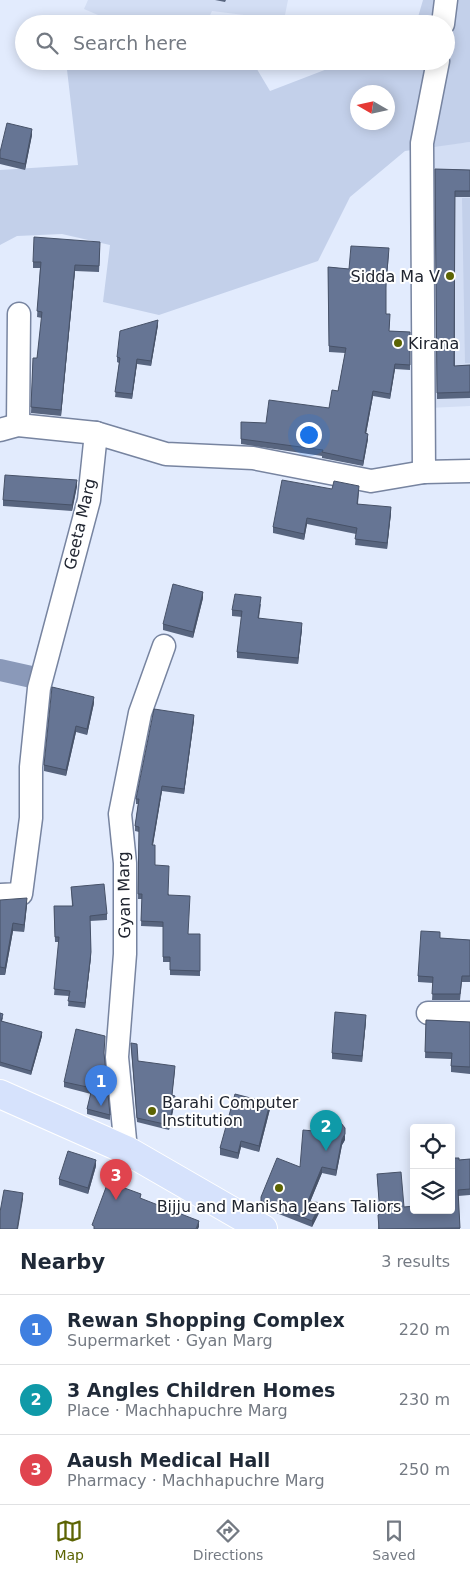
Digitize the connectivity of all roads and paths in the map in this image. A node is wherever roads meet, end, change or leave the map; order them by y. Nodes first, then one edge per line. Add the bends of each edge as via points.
1 (446, 0) edge
2 (444, 15) edge
3 (436, 70) edge
4 (19, 314) dead end
5 (9, 428) edge
6 (96, 433) junction
7 (470, 471) edge
8 (424, 472) junction
9 (164, 646) dead end
10 (0, 895) edge
11 (428, 1012) dead end
12 (470, 1013) edge
13 (0, 1094) edge
14 (126, 1150) junction
15 (263, 1229) edge

1 - 2 street
3 - 8 street via 422,143
4 - 5 street
5 - 6 street
6 - 8 street via 166,454 253,458 371,481
6 - 10 street, Geeta Marg via 89,500 38,688 31,767 31,818 21,894
7 - 8 street
9 - 14 street, Gyan Marg via 140,713 120,814 125,863 125,954 117,1057
11 - 12 street
13 - 14 main road
14 - 15 main road

